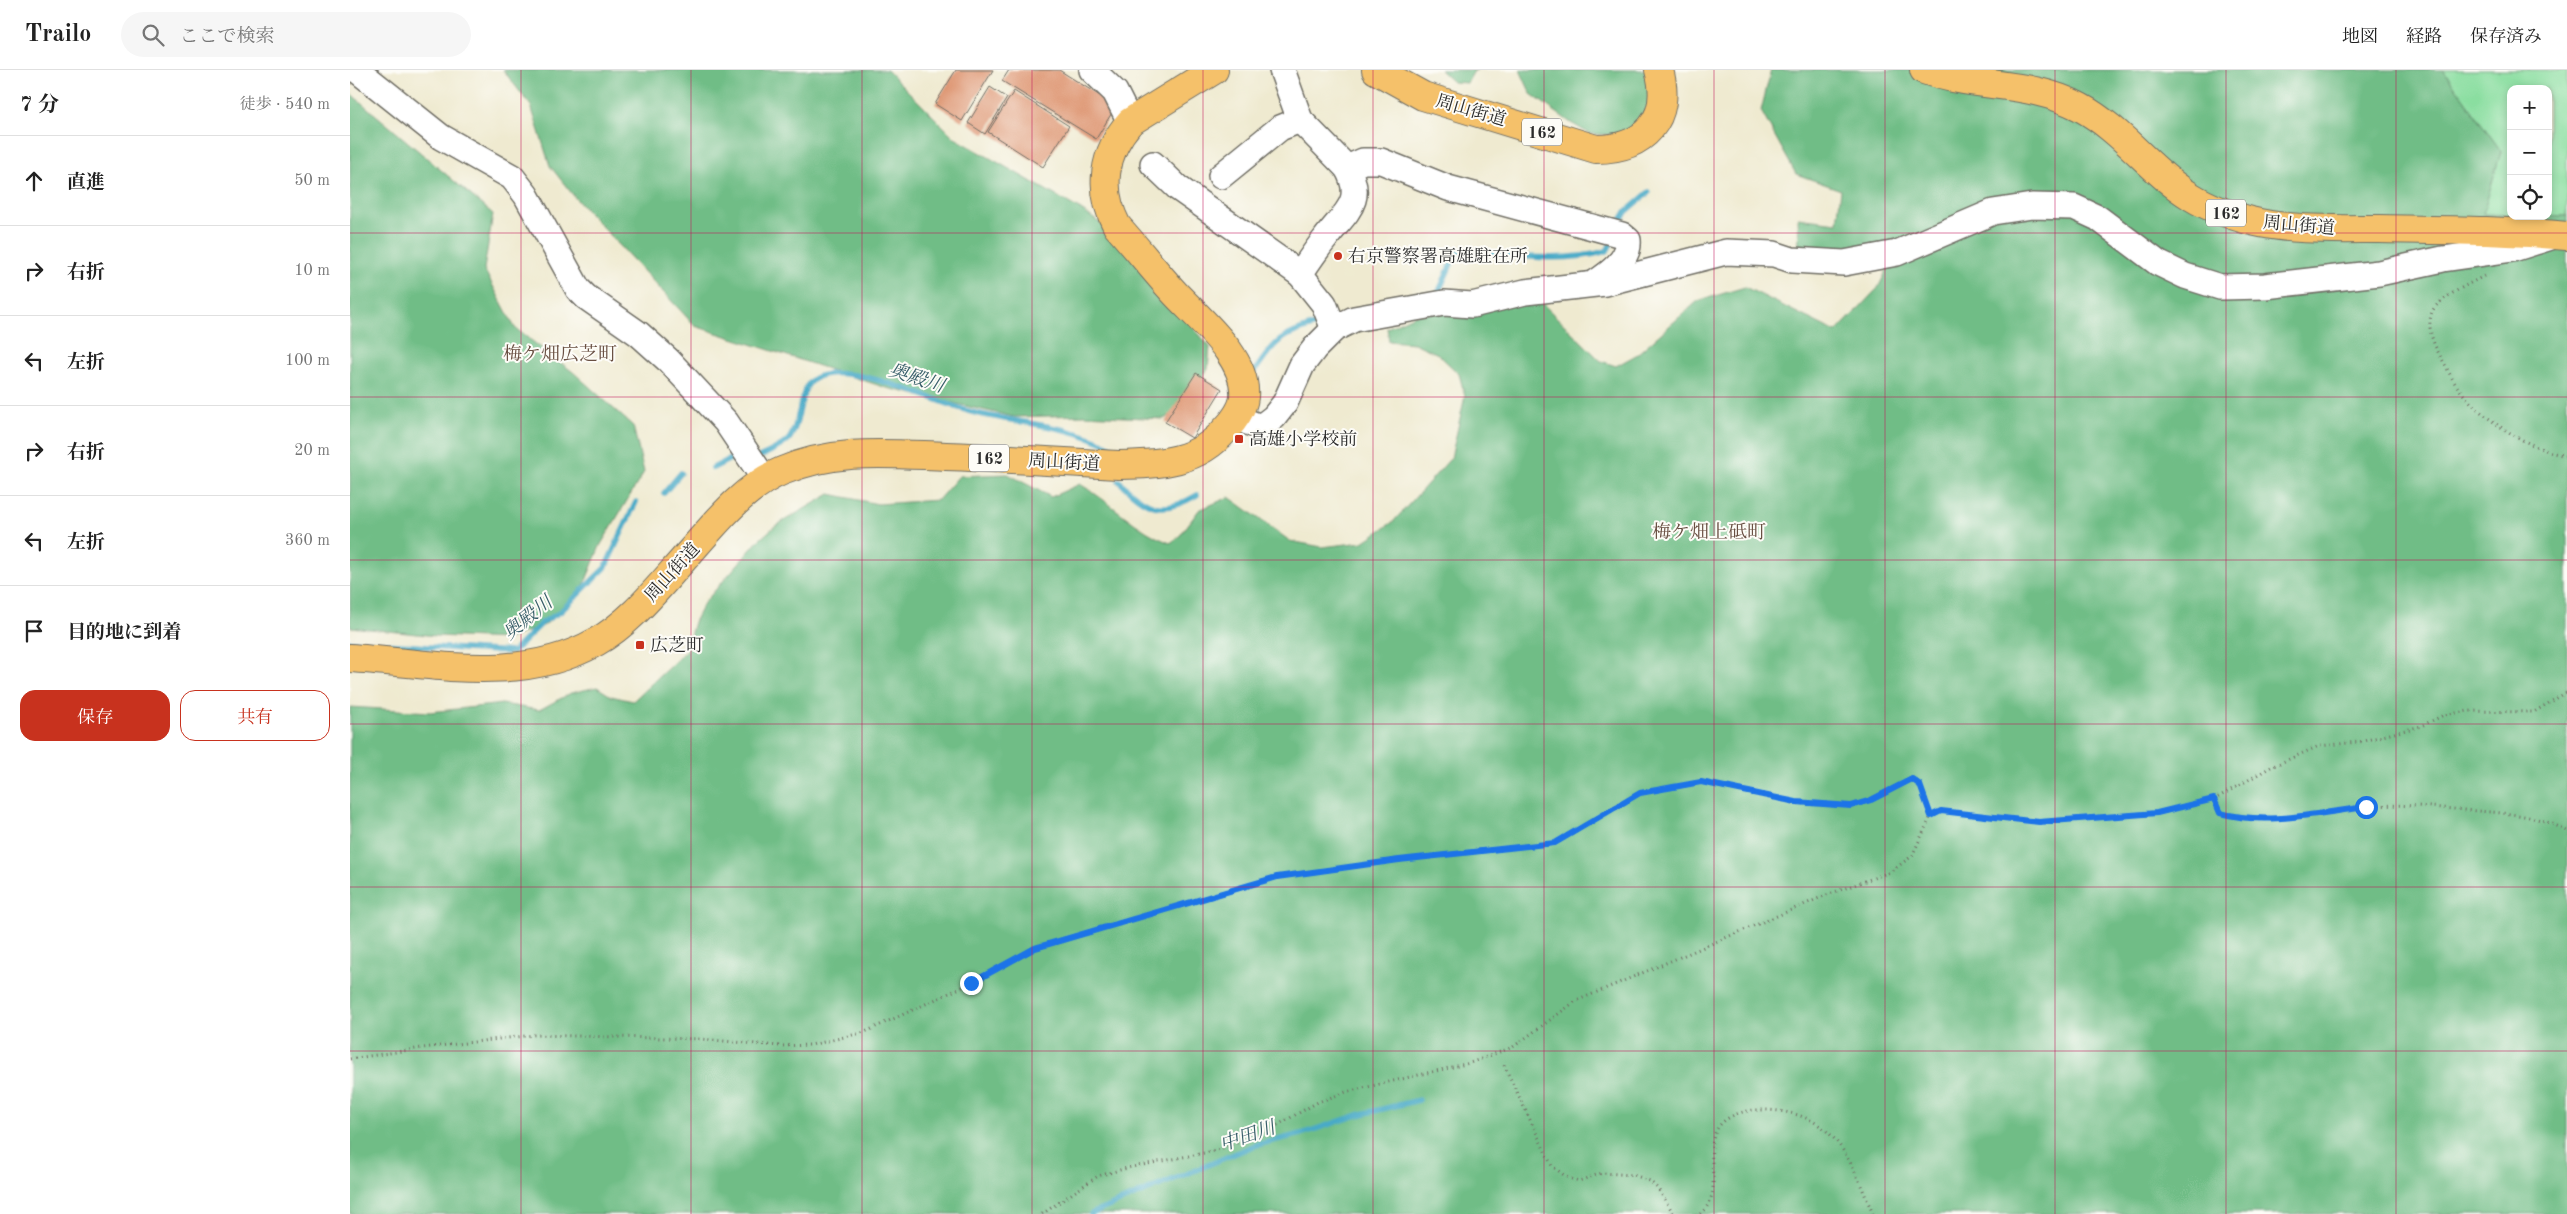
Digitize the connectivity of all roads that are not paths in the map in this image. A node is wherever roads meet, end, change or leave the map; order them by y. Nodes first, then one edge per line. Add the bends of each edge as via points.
1 (357, 70) edge
2 (1092, 70) edge
3 (1214, 70) edge
4 (1282, 70) edge
5 (1376, 70) edge
6 (1660, 70) edge
7 (1924, 70) edge
8 (1300, 120) junction
9 (1130, 122) junction
10 (1153, 164) dead end
11 (1347, 168) junction
12 (1221, 176) dead end
13 (2562, 235) edge
14 (1300, 274) junction
15 (1592, 285) junction
16 (1334, 329) junction
17 (1236, 418) junction
18 (765, 480) junction
19 (350, 658) edge

1 - 18 street via 441,137 512,177 526,195 578,288 668,360 726,422
2 - 9 street via 1115,92
3 - 9 highway, 周山街道 / 162
4 - 8 street
5 - 6 highway, 周山街道 / 162 via 1423,96 1596,149 1625,146 1649,130 1662,107
7 - 13 highway, 周山街道 / 162 via 1963,81 2036,90 2080,107 2107,125 2190,196 2224,213 2271,226
8 - 11 street
8 - 12 street via 1280,128
9 - 17 highway, 周山街道 / 162 via 1121,131 1105,174 1109,211 1117,226 1228,352 1243,383 1244,398
10 - 14 street via 1178,188
11 - 14 street via 1355,182 1348,213
11 - 15 street via 1363,161 1381,161 1448,188 1628,240 1626,255
13 - 15 street via 2542,242 2443,258 2379,273 2265,286 2220,287 2158,263 2098,218 2074,207 2053,205 1993,212 1897,254 1844,263 1726,252
14 - 16 street via 1324,304
15 - 16 street via 1525,292 1472,305 1444,303 1354,319
16 - 17 street via 1302,365 1285,403 1274,417 1261,426
17 - 18 highway, 周山街道 / 162 via 1221,436 1200,452 1185,459 1157,464 850,453 803,464
18 - 19 highway, 周山街道 / 162 via 732,506 639,609 597,642 579,650 534,664 476,669

